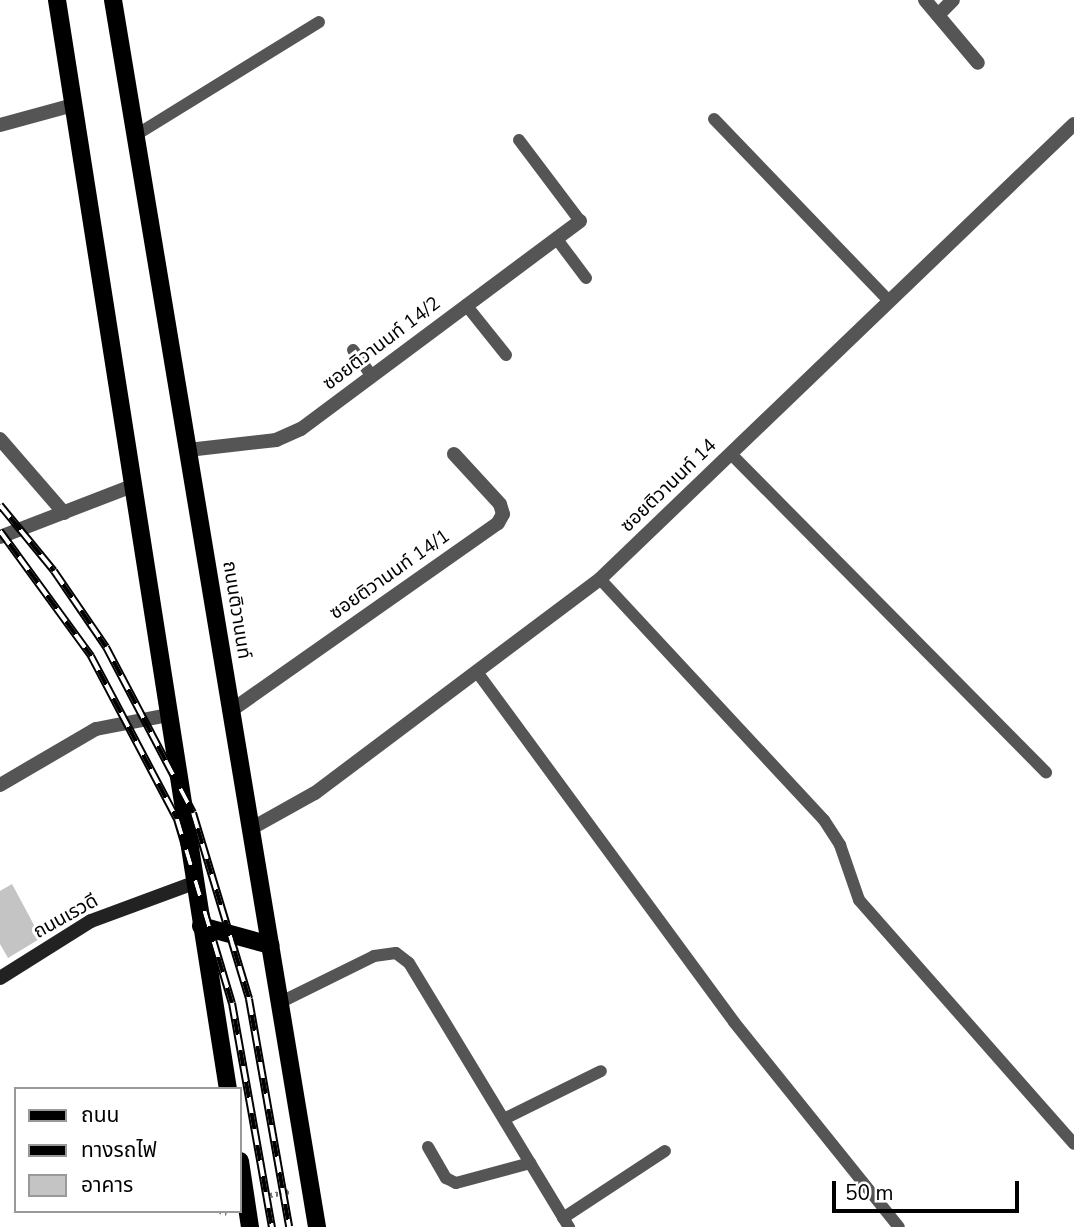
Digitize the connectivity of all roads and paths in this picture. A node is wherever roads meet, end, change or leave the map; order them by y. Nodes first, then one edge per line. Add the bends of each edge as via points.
1 (57, 0) edge
2 (113, 0) edge
3 (925, 0) edge
4 (953, 0) edge
5 (938, 15) junction
6 (319, 22) dead end
7 (978, 63) dead end
8 (73, 105) junction
9 (714, 119) dead end
10 (1074, 124) edge
11 (0, 125) edge
12 (136, 135) junction
13 (520, 140) dead end
14 (580, 221) joint
15 (556, 238) junction
16 (586, 278) dead end
17 (890, 301) junction
18 (466, 306) junction
19 (354, 350) dead end
20 (506, 355) dead end
21 (372, 376) junction
22 (0, 439) edge
23 (188, 450) junction
24 (454, 454) dead end
25 (731, 454) junction
26 (132, 486) junction
27 (64, 513) junction
28 (0, 537) edge
29 (600, 579) junction
30 (477, 672) junction
31 (232, 710) junction
32 (168, 715) junction
33 (1046, 772) dead end
34 (0, 785) edge
35 (252, 828) junction
36 (194, 883) junction
37 (201, 926) junction
38 (270, 944) junction
39 (0, 978) edge
40 (279, 1003) junction
41 (601, 1071) dead end
42 (228, 1087) edge
43 (505, 1119) junction
44 (1074, 1144) edge
45 (428, 1147) dead end
46 (665, 1151) dead end
47 (530, 1163) junction
48 (242, 1174) edge
49 (300, 1189) dead end
50 (252, 1198) dead end
51 (566, 1223) edge
52 (250, 1227) edge
53 (317, 1227) edge
54 (899, 1227) edge

1 - 8 main road
2 - 12 main road, ถนนติวานนท์
3 - 5 street
4 - 5 street
5 - 7 street
6 - 12 lane
8 - 11 street
8 - 26 main road
9 - 17 lane
10 - 17 street, ซอยติวานนท์ 14
12 - 23 main road, ถนนติวานนท์
13 - 14 lane
14 - 15 street, ซอยติวานนท์ 14/2
15 - 16 lane
15 - 18 street, ซอยติวานนท์ 14/2
17 - 25 street, ซอยติวานนท์ 14
18 - 20 lane
18 - 21 street, ซอยติวานนท์ 14/2
19 - 21 lane
21 - 23 street, ซอยติวานนท์ 14/2 via 301,429 276,440
22 - 27 street
23 - 31 main road, ถนนติวานนท์
24 - 31 street, ซอยติวานนท์ 14/1 via 500,504 503,514 498,523
25 - 29 street, ซอยติวานนท์ 14
25 - 33 lane
26 - 27 street
26 - 32 main road
27 - 28 street
29 - 30 street, ซอยติวานนท์ 14
29 - 44 lane via 824,820 840,845 859,900
30 - 35 street, ซอยติวานนท์ 14 via 315,793
30 - 54 lane via 734,1022
31 - 35 main road, ถนนติวานนท์
32 - 34 street via 96,729
32 - 36 main road
35 - 38 main road, ถนนติวานนท์
36 - 37 main road
36 - 39 street, ถนนเรวดี via 90,921
37 - 38 main road
37 - 42 main road
38 - 40 main road, ถนนติวานนท์
40 - 43 lane via 374,956 396,953 410,963
40 - 53 main road, ถนนติวานนท์
41 - 43 lane
43 - 47 lane
45 - 47 lane via 446,1178 456,1183
46 - 51 lane
47 - 51 lane
48 - 52 main road
49 - 50 path

